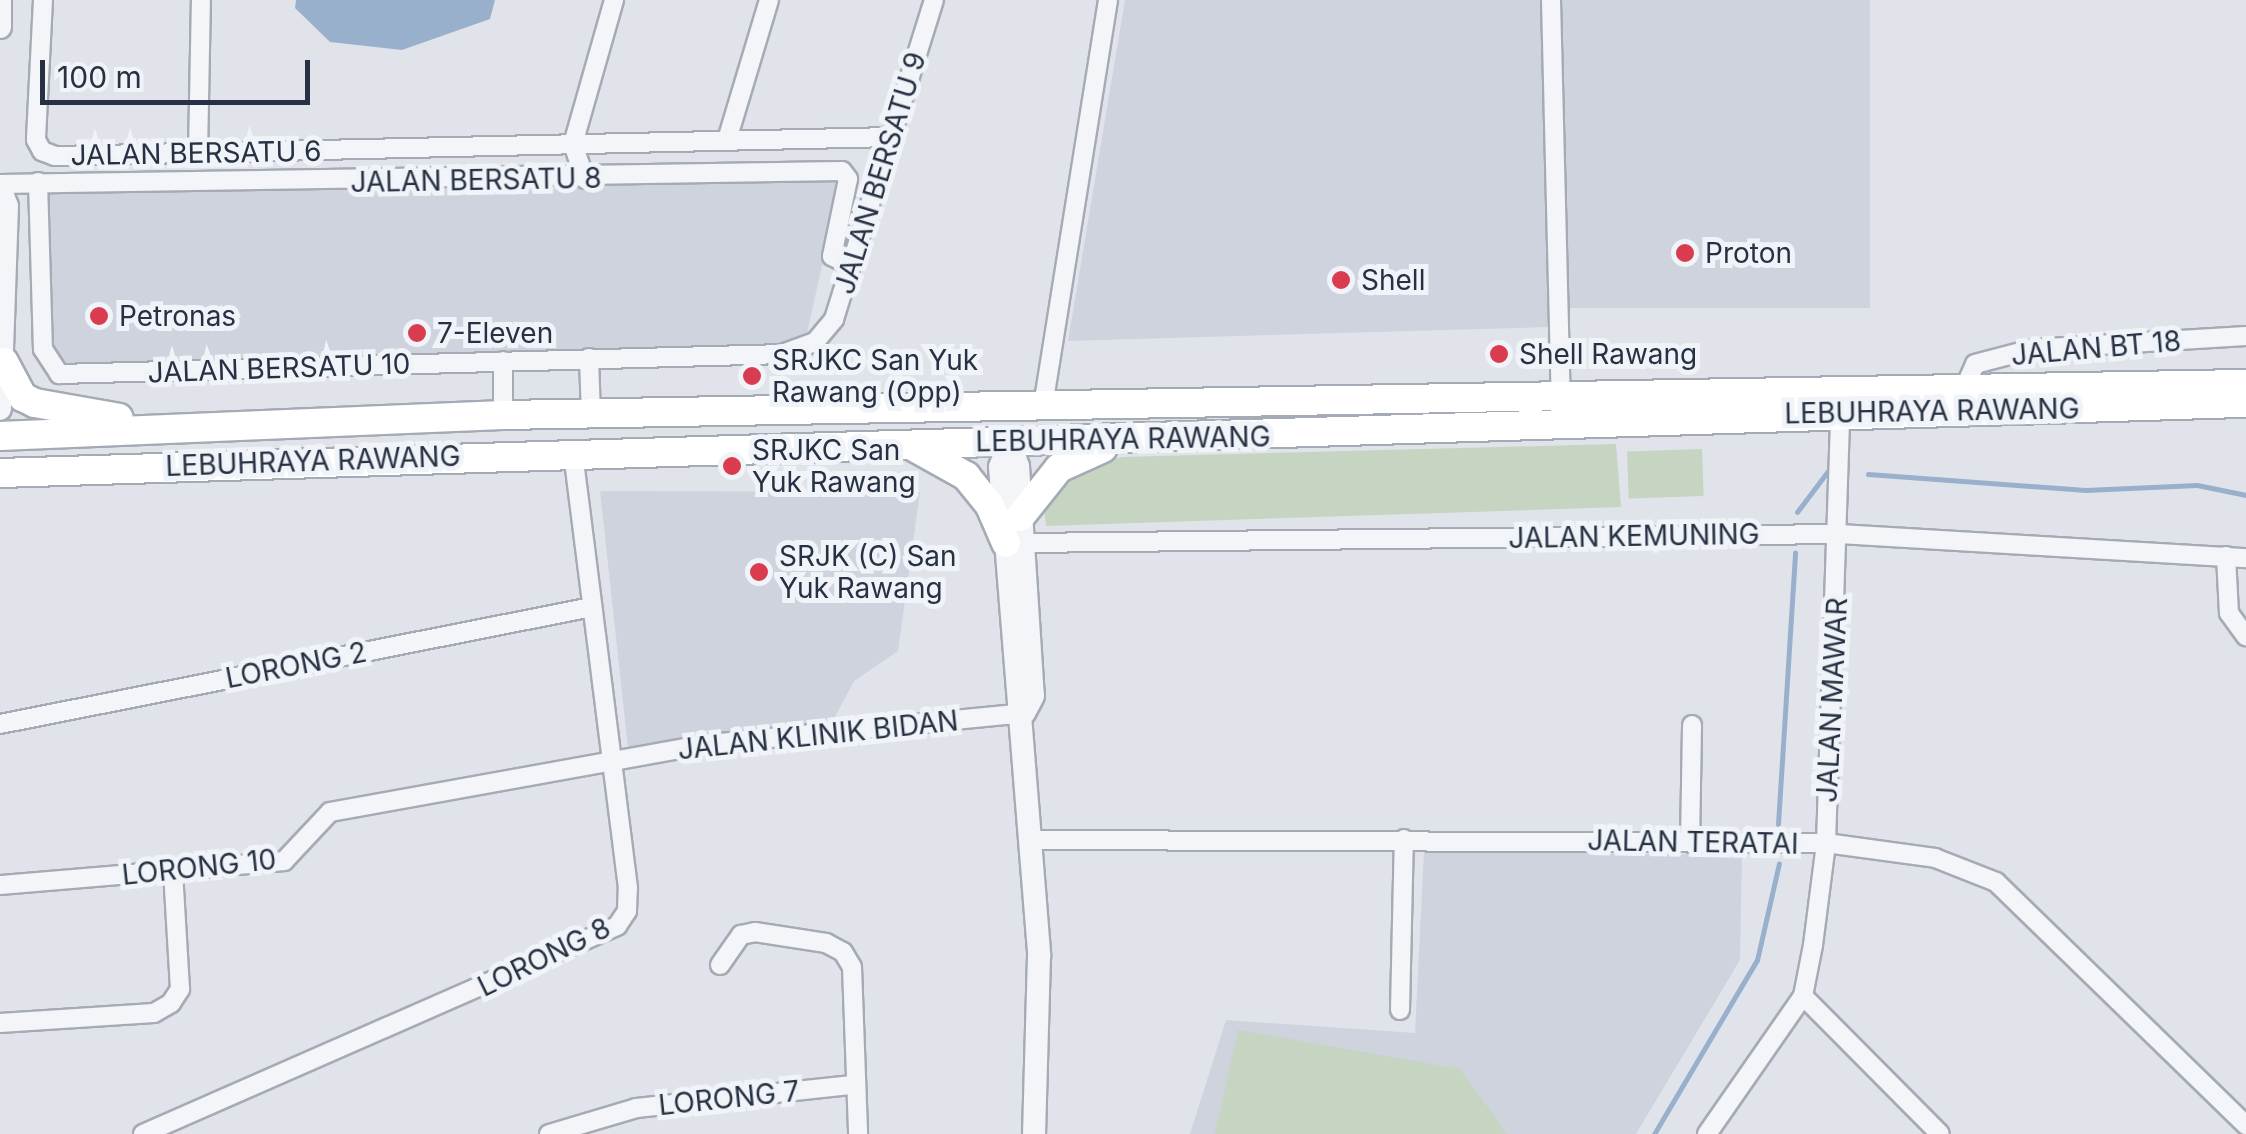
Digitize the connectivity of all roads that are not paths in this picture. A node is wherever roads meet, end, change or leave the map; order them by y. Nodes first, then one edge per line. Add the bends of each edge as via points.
1 (0, 0) edge
2 (43, 0) edge
3 (202, 0) edge
4 (614, 0) edge
5 (769, 0) edge
6 (934, 0) edge
7 (1108, 0) edge
8 (1551, 0) edge
9 (0, 27) edge
10 (891, 136) junction
11 (727, 140) junction
12 (572, 144) junction
13 (198, 152) junction
14 (585, 179) junction
15 (38, 182) junction
16 (0, 186) edge
17 (850, 266) junction
18 (2246, 336) edge
19 (816, 342) joint
20 (589, 358) junction
21 (503, 361) junction
22 (4, 362) junction
23 (2246, 384) edge
24 (1964, 389) junction
25 (1561, 396) junction
26 (2246, 403) edge
27 (1043, 406) junction
28 (1074, 406) junction
29 (976, 408) junction
30 (0, 409) edge
31 (591, 414) junction
32 (1840, 414) junction
33 (503, 416) junction
34 (168, 426) junction
35 (0, 436) edge
36 (1010, 442) junction
37 (1123, 442) junction
38 (0, 444) edge
39 (907, 444) junction
40 (573, 453) junction
41 (56, 471) junction
42 (0, 472) edge
43 (1840, 534) junction
44 (1016, 535) junction
45 (2226, 556) junction
46 (2246, 558) edge
47 (592, 607) junction
48 (2246, 636) edge
49 (1024, 713) junction
50 (0, 724) edge
51 (1692, 725) dead end
52 (611, 760) junction
53 (1404, 838) junction
54 (1035, 840) junction
55 (1690, 842) junction
56 (1826, 843) junction
57 (173, 870) junction
58 (0, 886) edge
59 (720, 965) dead end
60 (1803, 996) junction
61 (1400, 1010) dead end
62 (0, 1022) edge
63 (853, 1086) junction
64 (2246, 1125) edge
65 (586, 1127) edge
66 (143, 1134) edge
67 (549, 1134) edge
68 (858, 1134) edge
69 (1034, 1134) edge
70 (1706, 1134) edge
71 (1939, 1134) edge

1 - 9 street
2 - 13 street, JALAN BERSATU 6 via 36,140 42,151
3 - 13 street
4 - 12 street
5 - 11 street
6 - 10 street, JALAN BERSATU 9
7 - 27 street
8 - 25 street
10 - 11 street, JALAN BERSATU 6
10 - 17 street, JALAN BERSATU 9
11 - 12 street, JALAN BERSATU 6
12 - 13 street, JALAN BERSATU 6
12 - 14 street
14 - 15 street, JALAN BERSATU 8
14 - 17 street, JALAN BERSATU 8 via 842,171 848,178 832,256
15 - 16 street, JALAN BERSATU 8
15 - 21 street, JALAN BERSATU 10 via 43,350 59,374
16 - 22 street via 7,206
17 - 19 street, JALAN BERSATU 9 via 834,318
18 - 24 street, JALAN BT 18 via 2032,348 1974,364
19 - 20 street, JALAN BERSATU 10 via 782,354
20 - 21 street, JALAN BERSATU 10
20 - 31 street
21 - 33 street
22 - 30 street
22 - 34 main road via 23,397 35,403
23 - 24 main road, LEBUHRAYA RAWANG
24 - 25 main road, LEBUHRAYA RAWANG
25 - 28 main road, LEBUHRAYA RAWANG
26 - 32 main road, LEBUHRAYA RAWANG
27 - 28 main road, LEBUHRAYA RAWANG
27 - 29 main road, LEBUHRAYA RAWANG
28 - 36 main road
29 - 31 main road, LEBUHRAYA RAWANG
29 - 36 main road via 1006,422
31 - 33 main road, LEBUHRAYA RAWANG
32 - 37 main road, LEBUHRAYA RAWANG
32 - 43 street, JALAN MAWAR
33 - 34 main road, LEBUHRAYA RAWANG
34 - 35 main road, LEBUHRAYA RAWANG
36 - 37 main road, LEBUHRAYA RAWANG
36 - 39 main road, LEBUHRAYA RAWANG
36 - 44 street
37 - 44 main road via 1059,468
38 - 41 main road
39 - 40 main road, LEBUHRAYA RAWANG
39 - 44 main road via 966,476
40 - 41 main road, LEBUHRAYA RAWANG
40 - 47 street, LORONG 8
41 - 42 main road, LEBUHRAYA RAWANG
43 - 44 street, JALAN KEMUNING
43 - 45 street, JALAN KEMUNING
43 - 56 street, JALAN MAWAR
44 - 49 street via 1015,697
45 - 46 street, JALAN KEMUNING
45 - 48 street via 2229,613
47 - 50 street, LORONG 2
47 - 52 street, LORONG 8
49 - 52 street, JALAN KLINIK BIDAN
49 - 54 street
51 - 55 street
52 - 57 street, LORONG 10 via 330,812 284,861
52 - 66 street, LORONG 8 via 628,888 627,910 617,926
53 - 54 street, JALAN TERATAI
53 - 55 street, JALAN TERATAI
53 - 61 street
54 - 69 street
55 - 56 street, JALAN TERATAI
56 - 60 street, JALAN MAWAR
56 - 64 street, JALAN TERATAI via 1935,858 1996,882
57 - 58 street, LORONG 10
57 - 62 street via 180,989 171,1003 154,1013
59 - 63 street via 741,935 755,932 826,943 843,952 852,966
60 - 70 street, JALAN MAWAR
60 - 71 street
63 - 65 street, LORONG 7 via 636,1108
63 - 68 street
65 - 67 street, LORONG 7

